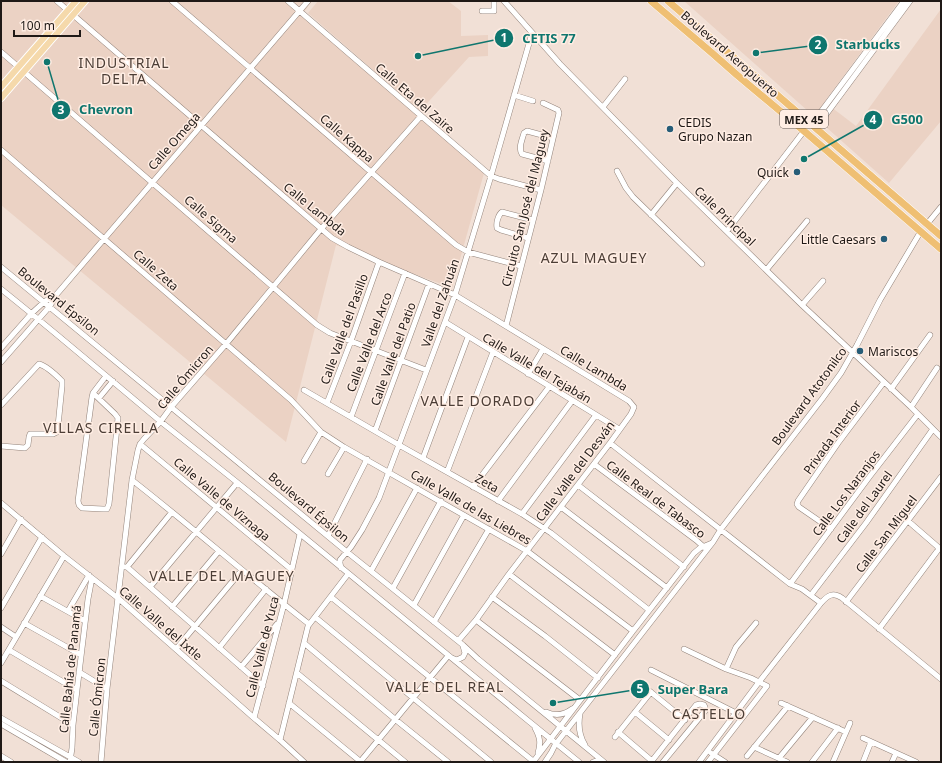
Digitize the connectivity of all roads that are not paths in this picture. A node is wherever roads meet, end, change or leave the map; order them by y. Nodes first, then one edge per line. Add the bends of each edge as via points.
1 (57, 1) edge
2 (76, 1) edge
3 (85, 1) edge
4 (172, 1) edge
5 (288, 1) edge
6 (308, 1) edge
7 (494, 1) edge
8 (504, 1) edge
9 (651, 1) edge
10 (668, 1) edge
11 (904, 1) edge
12 (910, 1) edge
13 (67, 10) junction
14 (299, 11) junction
15 (482, 11) dead end
16 (73, 15) junction
17 (532, 33) junction
18 (1, 52) edge
19 (250, 68) junction
20 (21, 69) junction
21 (625, 79) dead end
22 (1, 87) edge
23 (514, 95) junction
24 (1, 98) edge
25 (533, 101) dead end
26 (544, 103) dead end
27 (829, 106) junction
28 (603, 107) junction
29 (421, 116) junction
30 (201, 126) junction
31 (814, 126) junction
32 (804, 131) junction
33 (553, 138) junction
34 (1, 150) edge
35 (548, 161) junction
36 (617, 171) dead end
37 (371, 172) junction
38 (491, 176) junction
39 (152, 182) junction
40 (677, 183) junction
41 (541, 190) junction
42 (941, 207) edge
43 (651, 215) junction
44 (533, 220) junction
45 (807, 221) dead end
46 (927, 224) junction
47 (321, 229) junction
48 (727, 231) junction
49 (921, 231) junction
50 (941, 236) edge
51 (104, 238) junction
52 (528, 238) junction
53 (941, 249) edge
54 (468, 252) junction
55 (379, 262) junction
56 (702, 264) dead end
57 (1, 266) edge
58 (521, 266) junction
59 (767, 270) junction
60 (405, 273) junction
61 (823, 281) dead end
62 (430, 284) junction
63 (273, 287) junction
64 (1, 289) edge
65 (56, 295) junction
66 (455, 295) junction
67 (44, 302) junction
68 (802, 304) junction
69 (50, 306) junction
70 (32, 313) junction
71 (38, 319) junction
72 (445, 322) junction
73 (506, 326) junction
74 (930, 335) dead end
75 (468, 337) junction
76 (351, 342) junction
77 (226, 344) junction
78 (1, 348) edge
79 (543, 349) junction
80 (376, 351) junction
81 (493, 352) junction
82 (853, 353) junction
83 (401, 361) junction
84 (1, 362) edge
85 (937, 368) dead end
86 (426, 370) junction
87 (528, 374) junction
88 (106, 376) junction
89 (113, 381) junction
90 (884, 382) junction
91 (549, 387) junction
92 (891, 389) junction
93 (304, 390) dead end
94 (93, 393) junction
95 (99, 398) junction
96 (572, 401) junction
97 (327, 403) junction
98 (1, 405) edge
99 (172, 406) junction
100 (297, 406) joint
101 (634, 407) joint
102 (910, 407) junction
103 (918, 414) junction
104 (596, 416) junction
105 (351, 417) junction
106 (161, 421) junction
107 (933, 429) junction
108 (619, 430) junction
109 (375, 431) junction
110 (321, 432) junction
111 (941, 437) edge
112 (610, 443) junction
113 (140, 444) junction
114 (399, 445) junction
115 (1, 446) edge
116 (344, 447) junction
117 (424, 458) junction
118 (367, 460) junction
119 (304, 461) dead end
120 (594, 464) junction
121 (388, 471) junction
122 (447, 472) junction
123 (328, 474) dead end
124 (941, 477) edge
125 (132, 480) junction
126 (237, 483) junction
127 (578, 485) junction
128 (473, 487) junction
129 (417, 488) junction
130 (498, 500) junction
131 (441, 501) junction
132 (1, 503) edge
133 (561, 507) junction
134 (216, 508) junction
135 (172, 512) junction
136 (522, 514) junction
137 (464, 515) junction
138 (21, 520) junction
139 (908, 521) junction
140 (544, 528) junction
141 (831, 528) junction
142 (489, 529) junction
143 (721, 530) junction
144 (196, 531) junction
145 (300, 534) junction
146 (328, 536) junction
147 (42, 538) junction
148 (705, 548) junction
149 (219, 551) junction
150 (527, 551) junction
151 (347, 552) junction
152 (1, 554) edge
153 (64, 556) junction
154 (125, 567) junction
155 (684, 567) junction
156 (341, 569) junction
157 (242, 570) junction
158 (292, 570) junction
159 (372, 570) junction
160 (348, 574) junction
161 (509, 574) junction
162 (90, 577) junction
163 (790, 584) junction
164 (150, 587) junction
165 (393, 588) junction
166 (668, 588) junction
167 (266, 589) junction
168 (811, 595) junction
169 (40, 596) junction
170 (331, 597) junction
171 (492, 597) junction
172 (119, 599) junction
173 (846, 602) junction
174 (821, 603) junction
175 (284, 604) junction
176 (414, 605) junction
177 (172, 607) junction
178 (1, 608) edge
179 (650, 610) junction
180 (68, 611) junction
181 (315, 617) junction
182 (476, 620) junction
183 (85, 621) junction
184 (279, 622) junction
185 (434, 622) junction
186 (24, 623) junction
187 (756, 623) dead end
188 (309, 624) junction
189 (1, 627) edge
190 (195, 627) junction
191 (878, 629) junction
192 (632, 631) junction
193 (16, 637) junction
194 (458, 641) junction
195 (304, 643) junction
196 (463, 645) junction
197 (219, 648) junction
198 (176, 649) junction
199 (684, 649) dead end
200 (9, 650) junction
201 (81, 655) junction
202 (615, 655) junction
203 (449, 657) junction
204 (1, 663) edge
205 (242, 667) junction
206 (726, 669) junction
207 (651, 670) dead end
208 (79, 672) junction
209 (296, 673) junction
210 (430, 678) junction
211 (598, 678) junction
212 (941, 679) edge
213 (1, 682) edge
214 (759, 682) junction
215 (263, 686) junction
216 (107, 689) junction
217 (77, 690) junction
218 (413, 698) junction
219 (580, 700) junction
220 (289, 703) junction
221 (781, 703) dead end
222 (576, 706) junction
223 (788, 706) junction
224 (542, 711) junction
225 (635, 712) junction
226 (580, 713) junction
227 (736, 713) junction
228 (813, 717) junction
229 (1, 718) edge
230 (254, 718) junction
231 (396, 720) junction
232 (685, 720) junction
233 (850, 723) dead end
234 (1, 724) edge
235 (73, 725) junction
236 (534, 726) junction
237 (560, 726) junction
238 (838, 728) junction
239 (566, 731) junction
240 (846, 732) junction
241 (863, 738) dead end
242 (551, 739) junction
243 (280, 740) junction
244 (378, 740) junction
245 (669, 740) junction
246 (871, 742) junction
247 (556, 743) junction
248 (754, 747) junction
249 (590, 750) junction
250 (708, 751) junction
251 (896, 753) junction
252 (713, 755) junction
253 (1, 756) edge
254 (747, 756) dead end
255 (779, 758) junction
256 (70, 760) edge
257 (534, 760) edge
258 (701, 760) edge
259 (651, 761) edge
260 (9, 762) edge
261 (66, 762) edge
262 (79, 762) edge
263 (101, 762) edge
264 (304, 762) edge
265 (361, 762) edge
266 (405, 762) edge
267 (448, 762) edge
268 (491, 762) edge
269 (545, 762) edge
270 (579, 762) edge
271 (592, 762) edge
272 (599, 762) edge
273 (604, 762) edge
274 (663, 762) edge
275 (708, 762) edge
276 (725, 762) edge
277 (788, 762) edge
278 (812, 762) edge
279 (833, 762) edge
280 (863, 762) edge
281 (892, 762) edge
282 (916, 762) edge

1 - 13 street, Calle Lambda
2 - 13 main road
3 - 16 main road
4 - 19 street, Calle Kappa
5 - 14 street, Calle Eta del Zaire
6 - 14 street, Calle Omega
7 - 15 street via 494,11
8 - 17 street, Calle Principal
9 - 32 highway, Boulevard Aeropuerto / MEX 45
10 - 31 highway, Boulevard Aeropuerto / MEX 45
11 - 27 street
12 - 27 street
13 - 16 street, Calle Lambda
13 - 20 main road
14 - 19 street, Calle Omega
14 - 29 street, Calle Eta del Zaire
16 - 20 main road
16 - 30 street, Calle Lambda
17 - 23 street, Valle del Zahuán
17 - 28 street, Calle Principal
18 - 20 street, Calle Sigma
19 - 30 street, Calle Omega
19 - 37 street, Calle Kappa
20 - 22 main road
20 - 24 main road
20 - 39 street, Calle Sigma
21 - 28 street
23 - 25 street
23 - 38 street, Valle del Zahuán
26 - 33 street, Circuito San José del Maguey via 559,113
27 - 31 street
28 - 40 street, Calle Principal
29 - 37 street, Calle Ómicron
29 - 38 street, Calle Eta del Zaire
30 - 39 street, Calle Omega
30 - 47 street, Calle Lambda
31 - 46 highway, Boulevard Aeropuerto / MEX 45
32 - 48 street
32 - 49 highway, Boulevard Aeropuerto / MEX 45
33 - 35 street, Circuito San José del Maguey
33 - 35 street via 530,131 525,132 520,148 523,155
34 - 51 street, Calle Zeta
35 - 41 street, Circuito San José del Maguey
36 - 43 street via 629,192
37 - 47 street, Calle Ómicron
37 - 54 street, Calle Kappa via 446,237
38 - 41 street, Calle Eta del Zaire
38 - 54 street, Valle del Zahuán
39 - 51 street, Calle Omega
39 - 63 street, Calle Sigma
40 - 43 street
40 - 48 street, Calle Principal
41 - 44 street, Circuito San José del Maguey
42 - 46 street
43 - 56 street
44 - 52 street, Circuito San José del Maguey
44 - 52 street via 502,212 497,224 497,228 501,230
45 - 59 street
46 - 50 highway, Boulevard Aeropuerto / MEX 45
47 - 55 street, Calle Lambda via 339,242
47 - 63 street, Calle Ómicron
48 - 59 street, Calle Principal
49 - 53 highway, Boulevard Aeropuerto / MEX 45
49 - 82 street, Boulevard Atotonilco via 880,300
51 - 65 street, Calle Omega
51 - 77 street, Calle Zeta
52 - 58 street, Circuito San José del Maguey
54 - 58 street, Calle Kappa
54 - 66 street, Valle del Zahuán
55 - 60 street, Calle Lambda
55 - 76 street, Calle Valle del Pasillo
57 - 67 street, Boulevard Épsilon
58 - 73 street, Circuito San José del Maguey
59 - 68 street, Calle Principal
60 - 62 street, Calle Lambda
60 - 80 street, Calle Valle del Arco
61 - 68 street
62 - 66 street, Calle Lambda
62 - 83 street, Calle Valle del Patio
63 - 76 street, Calle Sigma via 323,329
63 - 77 street, Calle Ómicron
64 - 70 street
65 - 67 street, Calle Omega
65 - 69 street, Calle Omega
66 - 72 street, Valle del Zahuán
66 - 73 street, Calle Lambda
67 - 69 street, Boulevard Épsilon
67 - 70 street, Calle Omega
68 - 82 street, Calle Principal
69 - 71 street, Calle Omega
69 - 99 street, Boulevard Épsilon
70 - 71 street
70 - 78 street, Calle Omega
71 - 84 street, Calle Omega
71 - 88 street
72 - 75 street, Calle Valle del Tejabán
72 - 86 street, Valle del Zahuán
73 - 79 street, Calle Lambda
74 - 92 street
75 - 81 street, Calle Valle del Tejabán
75 - 117 street
76 - 80 street, Calle Sigma
76 - 97 street, Calle Valle del Pasillo
77 - 99 street, Calle Ómicron
77 - 100 street, Calle Zeta
79 - 87 street
79 - 101 street, Calle Lambda
80 - 83 street, Calle Sigma
80 - 105 street, Calle Valle del Arco
81 - 87 street, Calle Valle del Tejabán
81 - 122 street
82 - 90 street, Calle Principal
82 - 143 street, Boulevard Atotonilco via 822,399
83 - 86 street, Calle Sigma
83 - 109 street, Calle Valle del Patio
85 - 102 street
86 - 114 street, Valle del Zahuán
87 - 91 street, Calle Valle del Tejabán
88 - 89 street
88 - 94 street
89 - 95 street
89 - 106 street
90 - 92 street, Calle Principal
90 - 141 street, Privada Interior via 797,504
91 - 96 street, Calle Valle del Tejabán
91 - 128 street
92 - 102 street, Calle Principal
93 - 97 street, Zeta
94 - 95 street
94 - 95 street via 78,503 82,508 106,509 109,504 118,418
96 - 104 street, Calle Valle del Tejabán
96 - 130 street
97 - 105 street, Zeta
98 - 115 street via 39,364 62,381 57,432 30,434 25,448
99 - 106 street, Calle Ómicron
99 - 146 street, Boulevard Épsilon
100 - 110 street, Calle Valle de las Liebres
101 - 108 street, Calle Valle del Desván
102 - 103 street, Calle Principal
103 - 107 street, Calle Principal
103 - 141 street, Calle Los Naranjos
104 - 108 street, Calle Valle del Tejabán
104 - 136 street
105 - 109 street, Zeta
106 - 113 street, Calle Ómicron
106 - 126 street
107 - 111 street, Calle Principal
107 - 168 street, Calle del Laurel
108 - 112 street, Calle Valle del Desván
109 - 114 street, Zeta
110 - 116 street, Calle Valle de las Liebres
110 - 119 street
112 - 120 street, Calle Valle del Desván
112 - 143 street
113 - 125 street, Calle Ómicron
113 - 134 street, Calle Valle de Viznaga
114 - 117 street, Zeta
114 - 121 street, Valle del Zahuán
116 - 118 street, Calle Valle de las Liebres
116 - 123 street
117 - 122 street, Zeta
118 - 121 street, Calle Valle de las Liebres
118 - 146 street
120 - 127 street, Calle Valle del Desván
120 - 148 street, Calle Real de Tabasco
121 - 129 street, Calle Valle de las Liebres
121 - 151 street, Valle del Zahuán via 367,522
122 - 128 street, Zeta
124 - 139 street, Calle San Miguel
125 - 135 street
125 - 154 street, Calle Ómicron
126 - 134 street
126 - 145 street
127 - 133 street, Calle Valle del Desván
127 - 155 street
128 - 130 street, Zeta
129 - 131 street, Calle Valle de las Liebres
129 - 159 street
130 - 136 street, Zeta
131 - 137 street, Calle Valle de las Liebres
131 - 165 street
132 - 138 street, Calle Valle del Ixtle
133 - 140 street, Calle Valle del Desván
133 - 166 street
134 - 144 street
134 - 158 street, Calle Valle de Viznaga
135 - 144 street
135 - 154 street
136 - 140 street, Zeta
137 - 142 street, Calle Valle de las Liebres
137 - 176 street
138 - 147 street, Calle Valle del Ixtle
138 - 152 street
139 - 173 street, Calle San Miguel
139 - 191 street via 938,550
140 - 150 street, Calle Valle del Desván
140 - 179 street, Zeta
141 - 163 street, Calle Los Naranjos
142 - 150 street, Calle Valle de las Liebres
142 - 185 street
143 - 148 street, Boulevard Atotonilco
143 - 163 street
144 - 149 street
144 - 164 street
145 - 156 street
145 - 158 street, Calle Valle de Yuca
146 - 151 street, Boulevard Épsilon
147 - 153 street, Calle Valle del Ixtle
147 - 178 street
148 - 155 street, Boulevard Atotonilco via 697,550
148 - 226 street, Boulevard Atotonilco
149 - 157 street
149 - 177 street
150 - 161 street, Calle Valle del Desván
150 - 192 street, Calle Valle de las Liebres
151 - 156 street, Valle del Zahuán via 340,560
151 - 159 street, Boulevard Épsilon
153 - 162 street, Calle Valle del Ixtle
153 - 169 street
154 - 164 street
154 - 172 street, Calle Ómicron
155 - 166 street, Boulevard Atotonilco
156 - 160 street
157 - 167 street
157 - 190 street
158 - 175 street, Calle Valle de Yuca
159 - 165 street, Boulevard Épsilon
160 - 170 street
160 - 203 street
161 - 171 street, Calle Valle del Desván
161 - 202 street
162 - 172 street, Calle Valle del Ixtle
162 - 180 street, Calle Bahía de Panamá
162 - 183 street, Calle Bahía de Panamá
163 - 168 street
164 - 177 street
165 - 176 street, Boulevard Épsilon
166 - 179 street, Boulevard Atotonilco
167 - 175 street
167 - 197 street
168 - 174 street
169 - 180 street
169 - 186 street
170 - 181 street
170 - 210 street
171 - 182 street, Calle Valle del Desván
171 - 211 street
172 - 198 street, Calle Valle del Ixtle
172 - 216 street, Calle Ómicron
173 - 174 street via 834,595 826,597
173 - 191 street
174 - 214 street
175 - 184 street, Calle Valle de Yuca
175 - 188 street
176 - 185 street, Boulevard Épsilon
177 - 190 street
179 - 192 street, Boulevard Atotonilco
180 - 183 street
181 - 188 street
181 - 218 street
182 - 194 street, Calle Valle del Desván
182 - 219 street
183 - 201 street, Calle Bahía de Panamá
184 - 205 street
184 - 215 street, Calle Valle de Yuca
185 - 194 street, Boulevard Épsilon
186 - 193 street
186 - 201 street
187 - 206 street via 736,647
188 - 195 street
189 - 193 street
190 - 197 street
190 - 198 street
191 - 212 street
192 - 202 street, Boulevard Atotonilco
193 - 200 street
194 - 196 street, Boulevard Épsilon
195 - 209 street
195 - 231 street
196 - 203 street via 463,657 457,660
196 - 224 street, Boulevard Épsilon
197 - 205 street
198 - 230 street, Calle Valle del Ixtle
199 - 206 street
200 - 204 street
200 - 217 street
201 - 208 street, Calle Bahía de Panamá
202 - 211 street, Boulevard Atotonilco
203 - 210 street
203 - 236 street
205 - 215 street
206 - 214 street
207 - 227 street
208 - 216 street
208 - 217 street, Calle Bahía de Panamá
209 - 220 street
209 - 244 street
210 - 218 street
210 - 257 street
211 - 219 street, Boulevard Atotonilco
213 - 235 street
214 - 227 street
214 - 252 street via 767,686
215 - 230 street, Calle Valle de Yuca
216 - 263 street, Calle Ómicron
217 - 235 street, Calle Bahía de Panamá
218 - 231 street
218 - 268 street
219 - 222 street, Boulevard Atotonilco
220 - 243 street
220 - 265 street
221 - 223 street
222 - 224 street via 563,714 554,715
222 - 237 street, Boulevard Atotonilco
223 - 228 street
223 - 248 street
224 - 237 street, Boulevard Épsilon
225 - 232 street via 649,691
225 - 245 street
225 - 259 street via 617,735
226 - 239 street, Boulevard Atotonilco
226 - 249 street via 580,734
227 - 250 street
228 - 238 street
228 - 255 street
229 - 256 street
230 - 243 street, Calle Valle del Ixtle
231 - 244 street
231 - 267 street
232 - 245 street
232 - 274 street via 698,704 705,706 705,711
233 - 240 street
234 - 261 street
235 - 256 street, Calle Bahía de Panamá
236 - 242 street
236 - 257 street via 540,741 540,748
237 - 239 street, Boulevard Épsilon
237 - 242 street, Boulevard Atotonilco
238 - 240 street
238 - 278 street
239 - 247 street, Boulevard Atotonilco
239 - 249 street, Boulevard Épsilon
240 - 279 street
241 - 246 street
242 - 247 street
242 - 257 street, Boulevard Atotonilco
243 - 264 street, Calle Valle del Ixtle
244 - 265 street
244 - 266 street
245 - 259 street
246 - 251 street
246 - 280 street
247 - 269 street, Boulevard Atotonilco
247 - 270 street
248 - 254 street
248 - 255 street
249 - 273 street, Boulevard Épsilon
250 - 252 street
250 - 258 street
251 - 281 street
251 - 282 street
252 - 275 street
252 - 276 street
253 - 260 street
255 - 277 street
256 - 262 street
258 - 275 street
271 - 272 street

